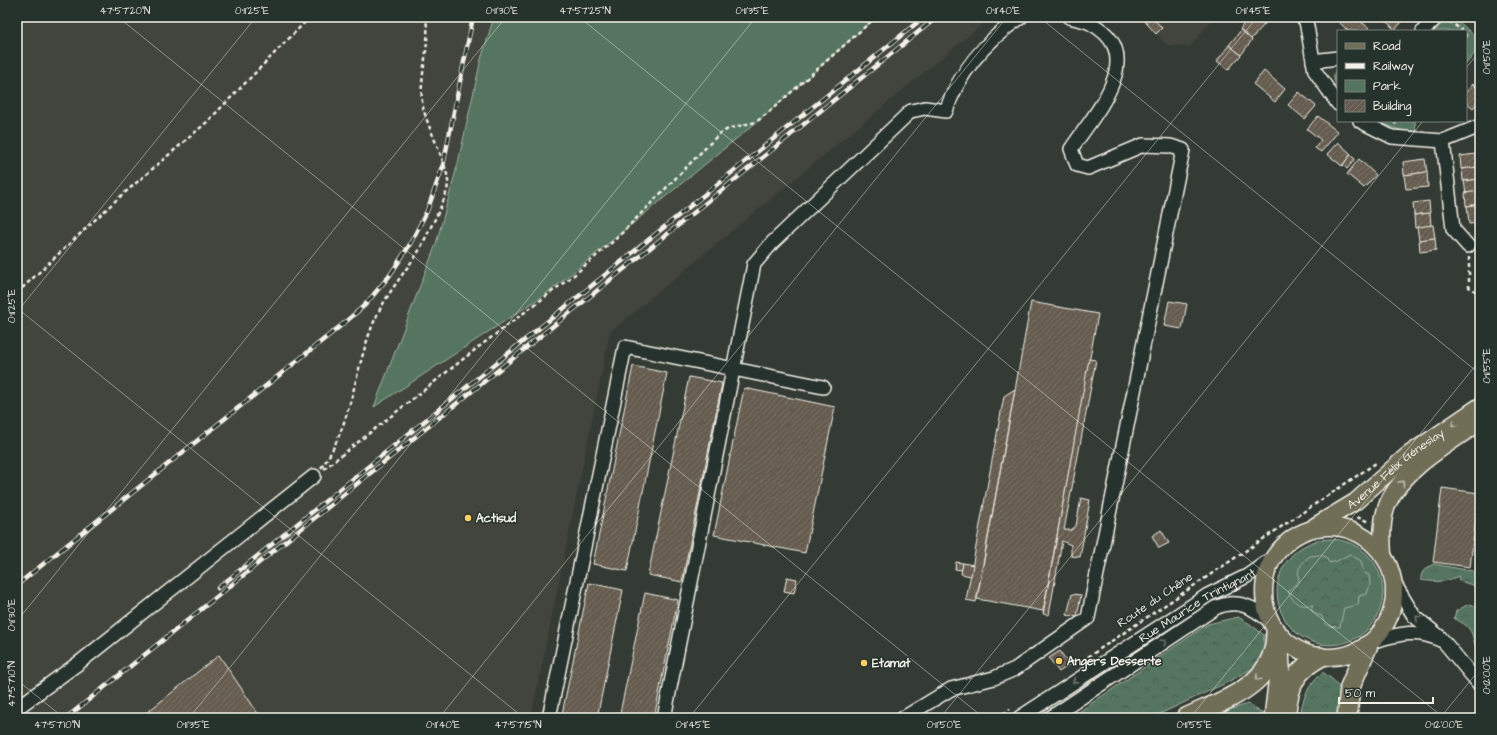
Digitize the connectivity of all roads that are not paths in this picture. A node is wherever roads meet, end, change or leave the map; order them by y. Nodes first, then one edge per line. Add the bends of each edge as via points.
1 (1021, 17) edge
2 (1069, 17) edge
3 (1302, 17) edge
4 (1437, 17) edge
5 (1424, 30) edge
6 (1337, 58) edge
7 (1313, 61) junction
8 (1337, 103) edge
9 (1362, 122) edge
10 (1480, 126) edge
11 (1443, 141) junction
12 (1468, 246) road end
13 (733, 368) junction
14 (823, 388) dead end
15 (1480, 406) edge
16 (1480, 422) edge
17 (314, 476) road end
18 (1309, 529) junction
19 (1383, 555) junction
20 (1274, 556) junction
21 (1394, 583) junction
22 (1273, 626) junction
23 (1370, 643) junction
24 (1446, 645) junction
25 (1320, 657) junction
26 (1480, 685) edge
27 (17, 708) edge
28 (549, 718) edge
29 (664, 718) edge
30 (903, 718) edge
31 (1020, 718) edge
32 (1050, 718) edge
33 (1186, 718) edge
34 (1274, 718) edge
35 (1284, 718) edge
36 (1347, 718) edge

1 - 13 street via 987,45 962,74 946,111 925,108 911,111 772,242 754,264
2 - 30 street via 1090,23 1110,38 1118,59 1111,88 1071,149 1077,165 1088,168 1143,145 1170,146 1183,150 1088,618 1015,669 994,678 951,689
3 - 7 street via 1306,21
4 - 5 street
6 - 7 street
7 - 8 street via 1315,71
9 - 11 street via 1392,137
10 - 11 street
11 - 12 street via 1453,228
13 - 14 street
13 - 28 street via 625,347
13 - 29 street
15 -> 18 main road, Avenue Félix Géneslay via 1408,455 1355,502
19 -> 16 main road, Avenue Félix Géneslay via 1382,529 1388,504 1394,492 1435,453
17 - 27 street via 80,662
18 - 19 main road via 1330,526 1350,530 1369,540
18 - 20 main road via 1289,540
19 - 21 main road
20 - 22 main road via 1265,577 1264,599
20 -> 31 street, Rue Maurice Trintignant via 1247,576 1192,605
21 - 23 main road via 1394,604 1386,624
24 -> 21 street via 1436,633 1414,616
22 - 25 main road via 1288,643
32 -> 22 street, Rue Maurice Trintignant via 1225,604 1243,604 1254,608
22 -> 33 highway via 1276,649 1266,670 1257,680 1238,693
22 - 34 highway via 1280,667
23 - 24 street via 1410,632 1432,637
23 - 25 main road via 1353,653
23 - 36 highway via 1350,687
24 - 26 street
25 - 35 highway via 1302,668 1295,677

